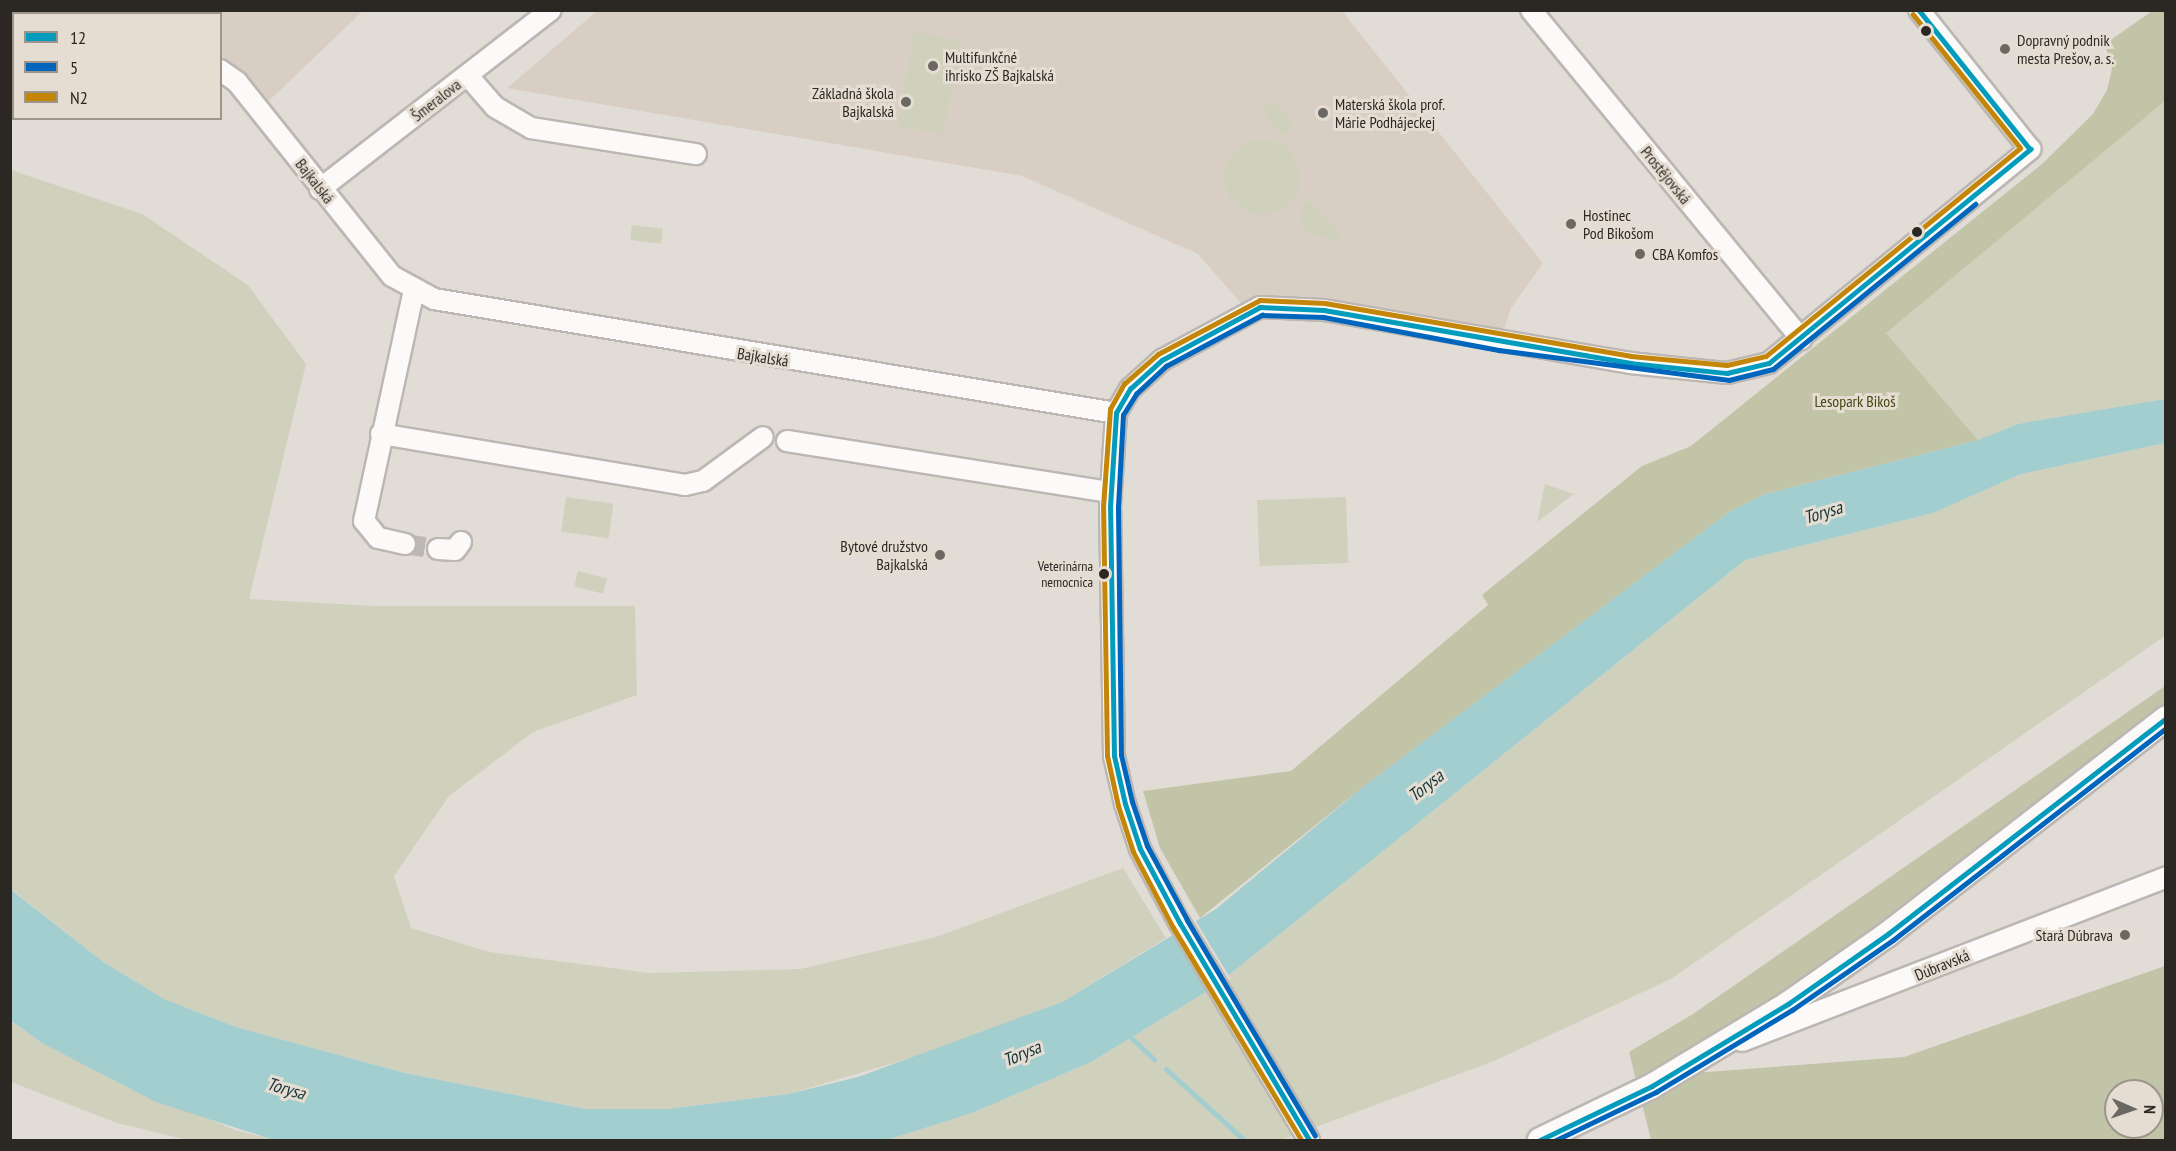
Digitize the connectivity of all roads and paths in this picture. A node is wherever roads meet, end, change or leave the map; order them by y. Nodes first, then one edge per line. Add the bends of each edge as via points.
1 (551, 10) edge
2 (1531, 10) edge
3 (1919, 10) edge
4 (222, 71) edge
5 (468, 76) junction
6 (696, 154) dead end
7 (320, 189) junction
8 (414, 289) junction
9 (1801, 339) junction
10 (1116, 413) junction
11 (381, 434) junction
12 (763, 437) dead end
13 (787, 441) dead end
14 (1110, 492) junction
15 (461, 542) dead end
16 (405, 544) tunnel mouth
17 (438, 549) tunnel mouth
18 (2166, 718) edge
19 (2166, 877) edge
20 (1717, 1050) junction
21 (1309, 1140) edge
22 (1540, 1140) edge

1 - 5 street, Šmeralova
2 - 9 street, Prostějovská
3 - 9 street via 2030,149
4 - 7 street, Bajkalská via 237,82
5 - 6 street via 495,107 531,128
5 - 7 street, Šmeralova
7 - 8 street, Bajkalská via 392,276
8 - 10 street, Bajkalská via 462,307
8 - 11 street
9 - 10 street via 1769,363 1727,373 1500,343 1324,310 1260,307 1162,360 1130,389
10 - 14 street
11 - 12 street via 685,485 703,481
11 - 16 street via 364,521 378,538
13 - 14 street
14 - 21 street via 1114,756 1140,849 1180,924
15 - 17 street via 455,550
18 - 20 main road via 1888,934
19 - 20 street, Dúbravská
20 - 22 main road

